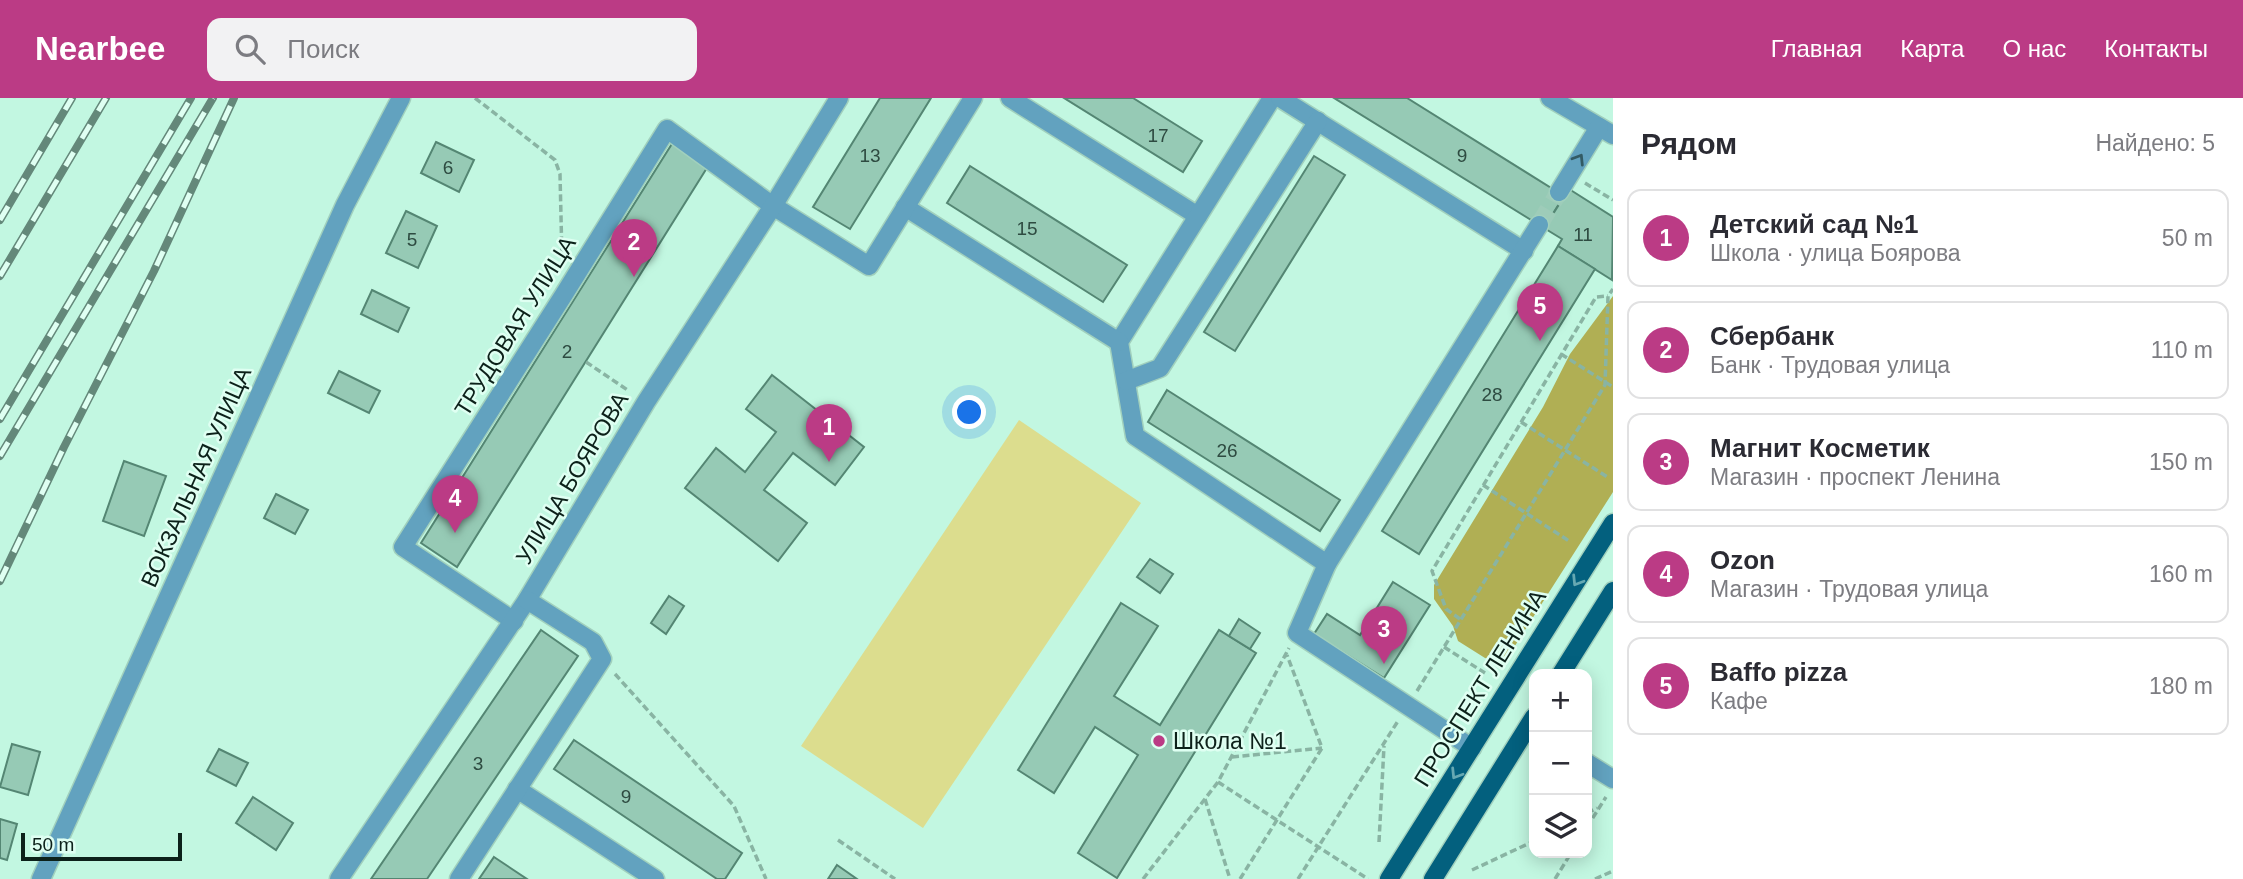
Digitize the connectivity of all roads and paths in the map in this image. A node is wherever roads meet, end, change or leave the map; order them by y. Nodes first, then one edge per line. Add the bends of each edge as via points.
1 (401, 98) edge
2 (475, 98) edge
3 (839, 98) edge
4 (973, 98) edge
5 (1010, 98) edge
6 (1272, 98) edge
7 (1280, 98) edge
8 (1550, 98) edge
9 (1318, 121) junction
10 (1606, 131) edge
11 (1570, 174) junction
12 (1559, 192) tunnel mouth
13 (1613, 200) edge
14 (773, 206) junction
15 (905, 207) junction
16 (1198, 216) junction
17 (1539, 225) tunnel mouth
18 (1524, 250) junction
19 (1613, 289) edge
20 (563, 296) junction
21 (1608, 296) junction
22 (1119, 342) junction
23 (1562, 355) junction
24 (586, 362) dead end
25 (1126, 382) junction
26 (1605, 382) junction
27 (1613, 387) edge
28 (646, 402) junction
29 (1521, 422) junction
30 (1565, 450) junction
31 (1609, 478) dead end
32 (1483, 485) junction
33 (1526, 513) junction
34 (1613, 523) edge
35 (1569, 541) dead end
36 (1327, 564) junction
37 (1613, 591) edge
38 (527, 600) junction
39 (1461, 619) junction
40 (514, 621) junction
41 (1297, 633) junction
42 (1444, 647) junction
43 (1286, 654) junction
44 (602, 659) junction
45 (1564, 669) edge
46 (1485, 673) dead end
47 (1407, 705) junction
48 (1529, 730) edge
49 (1384, 743) junction
50 (1322, 748) junction
51 (1472, 748) junction
52 (1231, 757) junction
53 (1592, 768) edge
54 (1218, 782) junction
55 (1610, 788) edge
56 (517, 789) junction
57 (1205, 799) junction
58 (1600, 807) junction
59 (1592, 811) edge
60 (1592, 819) edge
61 (1277, 820) junction
62 (838, 840) dead end
63 (1379, 842) dead end
64 (1529, 843) edge
65 (1319, 846) junction
66 (1568, 858) edge
67 (1472, 870) dead end
68 (1613, 871) edge
69 (41, 879) edge
70 (339, 879) edge
71 (459, 879) edge
72 (655, 879) edge
73 (766, 879) edge
74 (895, 879) edge
75 (1143, 879) edge
76 (1230, 879) edge
77 (1240, 879) edge
78 (1298, 879) edge
79 (1368, 879) edge
80 (1390, 879) edge
81 (1433, 879) edge
82 (1555, 879) edge
83 (1595, 879) edge

1 - 69 street, ВОКЗАЛЬНАЯ УЛИЦА via 345,205
2 - 20 path via 555,160 560,174
3 - 14 street, УЛИЦА БОЯРОВА
4 - 15 street
5 - 16 street
6 - 16 street
7 - 9 street
8 - 10 street
9 - 18 street
9 - 25 street via 1160,368
11 -> 10 street
11 - 12 street
11 - 13 path
14 - 15 street via 869,266
14 - 20 street, ТРУДОВАЯ УЛИЦА via 667,129
14 - 28 street, УЛИЦА БОЯРОВА
15 - 22 street
16 - 22 street
17 - 18 street
18 - 36 street
19 - 21 path
20 - 40 street, ТРУДОВАЯ УЛИЦА via 403,547
21 - 23 path via 1596,297
21 - 26 path
22 - 25 street
23 - 26 path
23 - 29 path
24 - 28 path
25 - 36 street via 1135,436
26 - 27 path
26 - 30 path
28 - 38 street, УЛИЦА БОЯРОВА
29 - 30 path
29 - 32 path
30 - 31 path
30 - 33 path
32 - 33 path
32 - 39 path via 1432,571 1446,609
33 - 35 path
33 - 39 path
34 -> 51 main road, ПРОСПЕКТ ЛЕНИНА
36 - 41 street
37 - 45 main road
38 - 40 street, УЛИЦА БОЯРОВА
38 - 44 street via 593,642
39 - 42 path
40 - 70 street, УЛИЦА БОЯРОВА
41 - 43 path
41 - 47 street
42 - 46 path
42 - 47 path
43 - 50 path
43 - 52 path
44 - 56 street
44 - 73 path via 734,806
47 - 49 path
47 - 51 street
48 - 81 main road
49 - 63 path
49 - 65 path
50 - 52 path
50 - 61 path
51 -> 80 main road, ПРОСПЕКТ ЛЕНИНА
52 - 54 path
53 - 55 street
54 - 57 path
54 - 61 path
55 - 58 path
56 - 71 street
56 - 72 street
57 - 75 path
57 - 76 path
58 - 59 path
58 - 60 path
61 - 65 path
61 - 77 path
62 - 74 path
64 - 67 path
65 - 78 path
65 - 79 path
66 - 82 path
68 - 83 path

